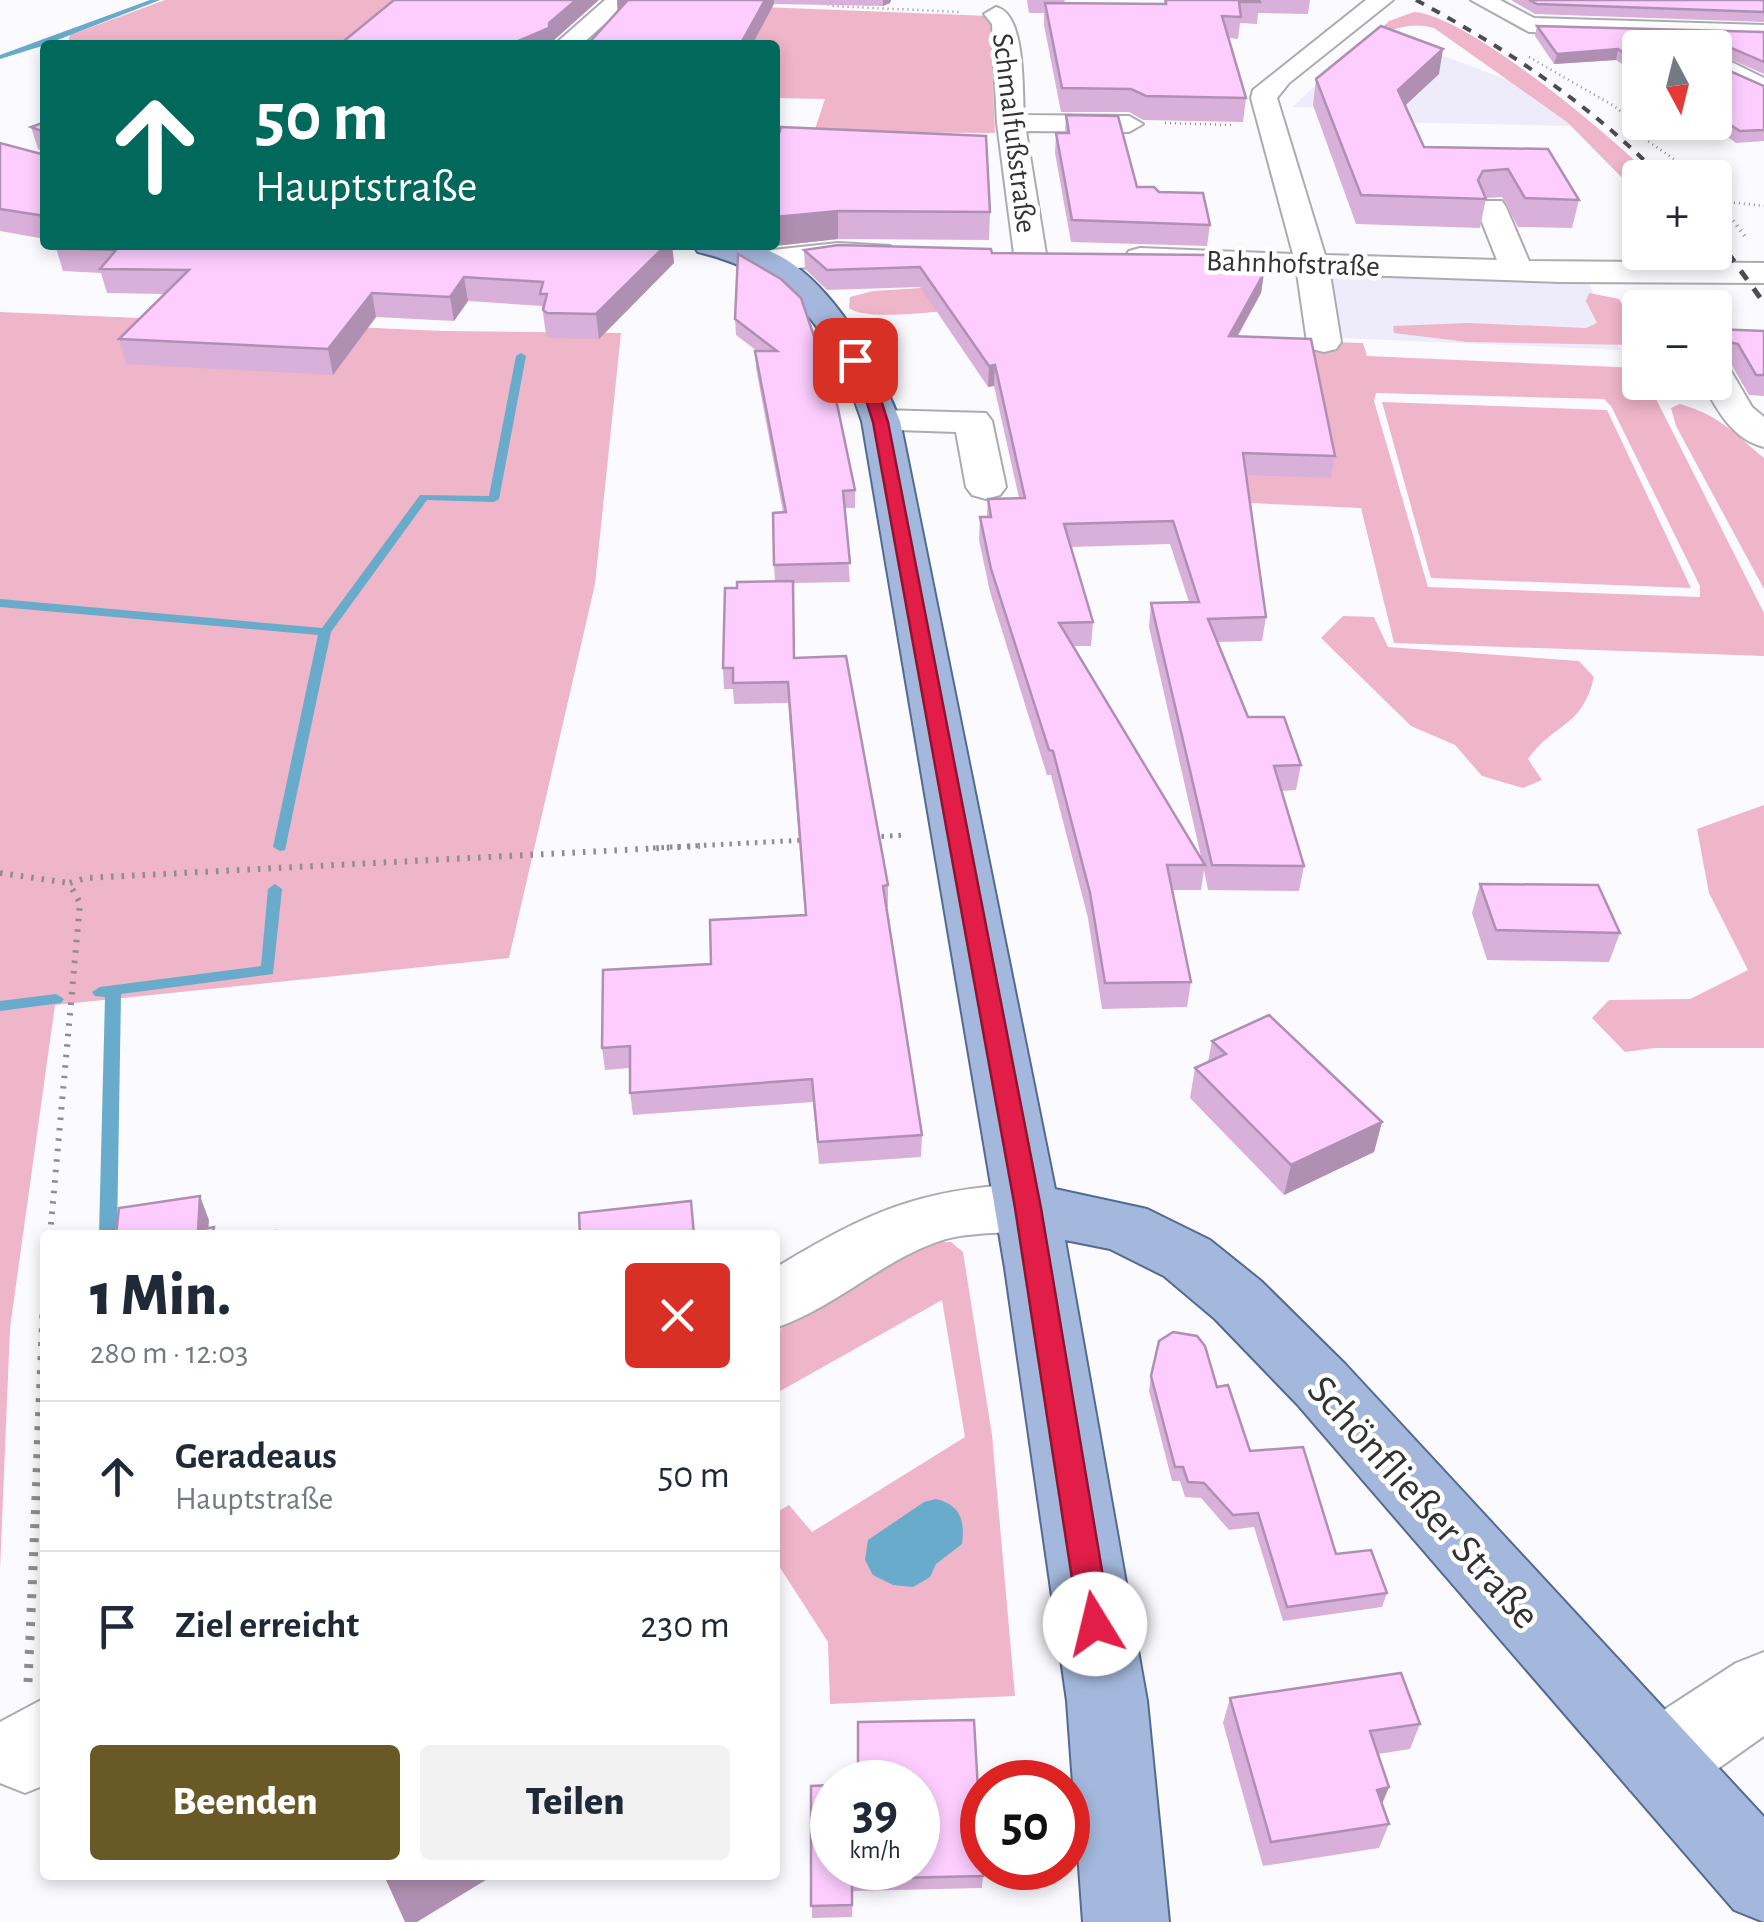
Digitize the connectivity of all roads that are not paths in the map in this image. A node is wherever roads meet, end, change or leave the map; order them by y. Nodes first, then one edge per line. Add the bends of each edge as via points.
1 (619, 0) edge
2 (1381, 0) edge
3 (1483, 0) edge
4 (996, 14) road end
5 (1654, 30) edge
6 (1732, 31) edge
7 (1764, 32) edge
8 (572, 40) edge
9 (1732, 72) edge
10 (1764, 90) edge
11 (1012, 123) junction
12 (1139, 123) edge
13 (1490, 207) dead end
14 (727, 250) edge
15 (911, 253) edge
16 (990, 254) edge
17 (1030, 254) junction
18 (1067, 255) edge
19 (1103, 256) edge
20 (1757, 260) edge
21 (763, 261) junction
22 (1312, 264) junction
23 (1517, 270) junction
24 (1656, 272) junction
25 (1666, 290) edge
26 (1324, 342) dead end
27 (1729, 400) edge
28 (881, 422) junction
29 (1764, 436) edge
30 (986, 486) dead end
31 (1028, 1208) junction
32 (780, 1298) edge
33 (1764, 1690) edge
34 (1659, 1762) junction
35 (1764, 1880) edge
36 (1126, 1922) edge

1 - 8 street
2 - 22 street via 1266,90 1264,137
3 - 5 street via 1530,25
4 - 11 street, Schmalfußstraße via 1004,24
6 - 7 street
9 - 10 street
11 - 12 street
11 - 17 street, Schmalfußstraße
13 - 23 street
14 - 21 main road
15 - 21 street
16 - 17 street
17 - 18 street
19 - 22 street, Bahnhofstraße
20 - 24 street, Bahnhofstraße
21 - 28 main road via 836,332 868,384
22 - 23 street, Bahnhofstraße
22 - 26 street
23 - 24 street, Bahnhofstraße via 1554,260
24 - 25 street
27 - 29 street
28 - 30 street via 973,421
28 - 31 main road
31 - 32 street via 965,1211 916,1223
31 - 34 main road, Schönfließer Straße via 1124,1227 1187,1258 1238,1300
31 - 36 main road via 1107,1702
33 - 34 street
34 - 35 main road, Schönfließer Straße

